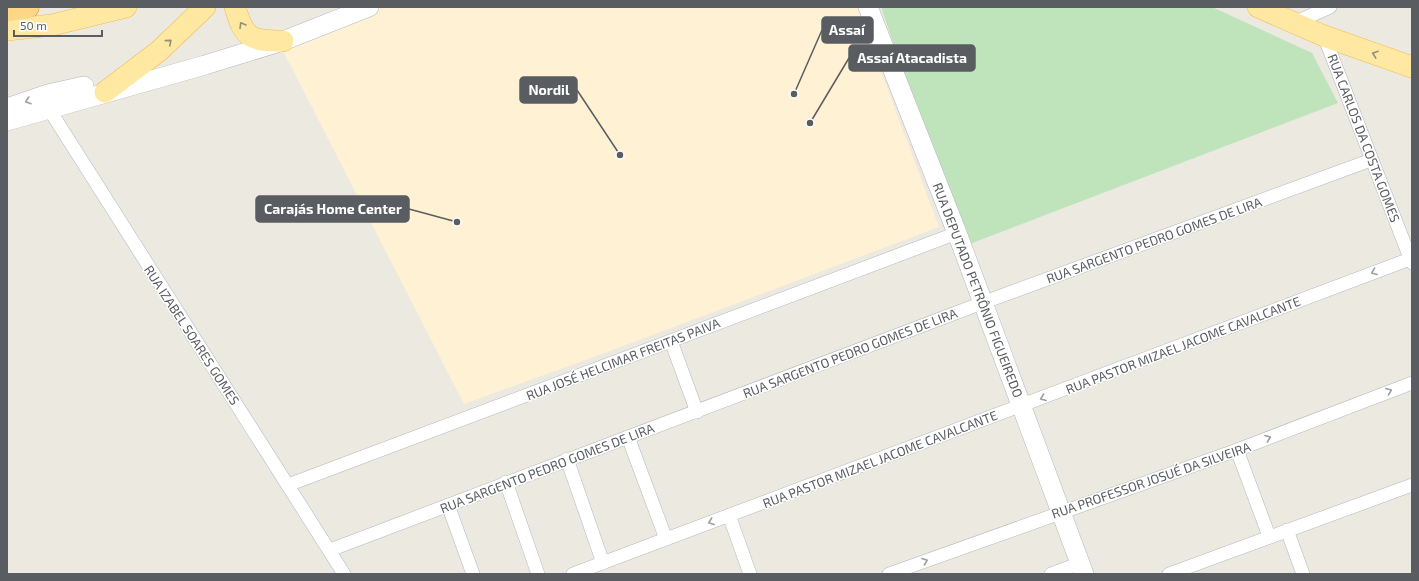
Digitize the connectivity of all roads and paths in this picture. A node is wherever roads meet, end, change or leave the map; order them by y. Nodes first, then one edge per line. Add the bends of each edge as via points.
1 (28, 7) edge
2 (126, 7) edge
3 (205, 7) edge
4 (235, 7) edge
5 (369, 7) edge
6 (868, 7) edge
7 (1258, 7) edge
8 (1330, 7) edge
9 (7, 10) edge
10 (1294, 23) junction
11 (7, 30) edge
12 (1324, 36) junction
13 (282, 41) junction
14 (251, 49) junction
15 (1412, 66) edge
16 (126, 74) junction
17 (105, 92) junction
18 (48, 102) junction
19 (7, 108) edge
20 (7, 121) edge
21 (1371, 160) junction
22 (957, 233) junction
23 (1411, 261) edge
24 (982, 303) junction
25 (671, 341) junction
26 (1412, 383) edge
27 (1021, 406) junction
28 (697, 412) junction
29 (628, 437) junction
30 (1237, 450) junction
31 (567, 459) junction
32 (506, 482) junction
33 (288, 485) junction
34 (1412, 485) edge
35 (448, 505) junction
36 (1060, 512) junction
37 (729, 515) junction
38 (1287, 530) junction
39 (1269, 536) junction
40 (666, 539) junction
41 (330, 550) junction
42 (603, 563) junction
43 (1082, 569) edge
44 (344, 574) edge
45 (473, 574) edge
46 (538, 574) edge
47 (573, 574) edge
48 (750, 574) edge
49 (888, 574) edge
50 (1051, 574) edge
51 (1169, 574) edge
52 (1303, 574) edge

1 - 9 highway
2 - 11 main road via 52,25
16 -> 3 main road via 159,51
13 -> 4 main road via 259,41 247,34 239,22
5 - 13 main road
6 - 22 main road, RUA DEPUTADO PETRÔNIO FIGUEIREDO
7 - 10 main road
8 - 10 street
10 - 12 main road
15 -> 12 main road
12 - 21 street, RUA CARLOS DA COSTA GOMES
13 - 14 main road
14 - 16 main road via 203,56
14 - 17 main road via 205,65
16 - 17 main road
16 - 18 main road
17 - 18 main road
18 -> 19 main road
18 - 20 main road
18 - 33 street, RUA IZABEL SOARES GOMES
21 - 23 street, RUA CARLOS DA COSTA GOMES
21 - 24 street, RUA SARGENTO PEDRO GOMES DE LIRA
22 - 24 main road, RUA DEPUTADO PETRÔNIO FIGUEIREDO
22 - 25 street, RUA JOSÉ HELCIMAR FREITAS PAIVA
23 -> 27 street, RUA PASTOR MIZAEL JACOME CAVALCANTE
24 - 27 main road, RUA DEPUTADO PETRÔNIO FIGUEIREDO
24 - 28 street, RUA SARGENTO PEDRO GOMES DE LIRA
25 - 28 street
25 - 33 street, RUA JOSÉ HELCIMAR FREITAS PAIVA
30 -> 26 street, RUA PROFESSOR JOSUÉ DA SILVEIRA
27 - 36 main road, RUA DEPUTADO PETRÔNIO FIGUEIREDO
27 - 37 street, RUA PASTOR MIZAEL JACOME CAVALCANTE
28 - 29 street, RUA SARGENTO PEDRO GOMES DE LIRA
29 - 31 street, RUA SARGENTO PEDRO GOMES DE LIRA
29 - 40 street
30 - 36 street, RUA PROFESSOR JOSUÉ DA SILVEIRA
30 - 39 street
31 - 32 street, RUA SARGENTO PEDRO GOMES DE LIRA
31 - 42 street
32 - 35 street, RUA SARGENTO PEDRO GOMES DE LIRA
32 - 46 street
33 - 41 street, RUA IZABEL SOARES GOMES
34 - 38 street
35 - 41 street, RUA SARGENTO PEDRO GOMES DE LIRA
35 - 45 street
36 - 43 main road, RUA DEPUTADO PETRÔNIO FIGUEIREDO
49 -> 36 street, RUA PROFESSOR JOSUÉ DA SILVEIRA
37 -> 40 street, RUA PASTOR MIZAEL JACOME CAVALCANTE
37 - 48 street
38 - 39 street
38 - 52 street
39 - 51 street
40 - 42 street, RUA PASTOR MIZAEL JACOME CAVALCANTE
41 - 44 street, RUA IZABEL SOARES GOMES
42 - 47 street, RUA PASTOR MIZAEL JACOME CAVALCANTE
43 - 50 street

